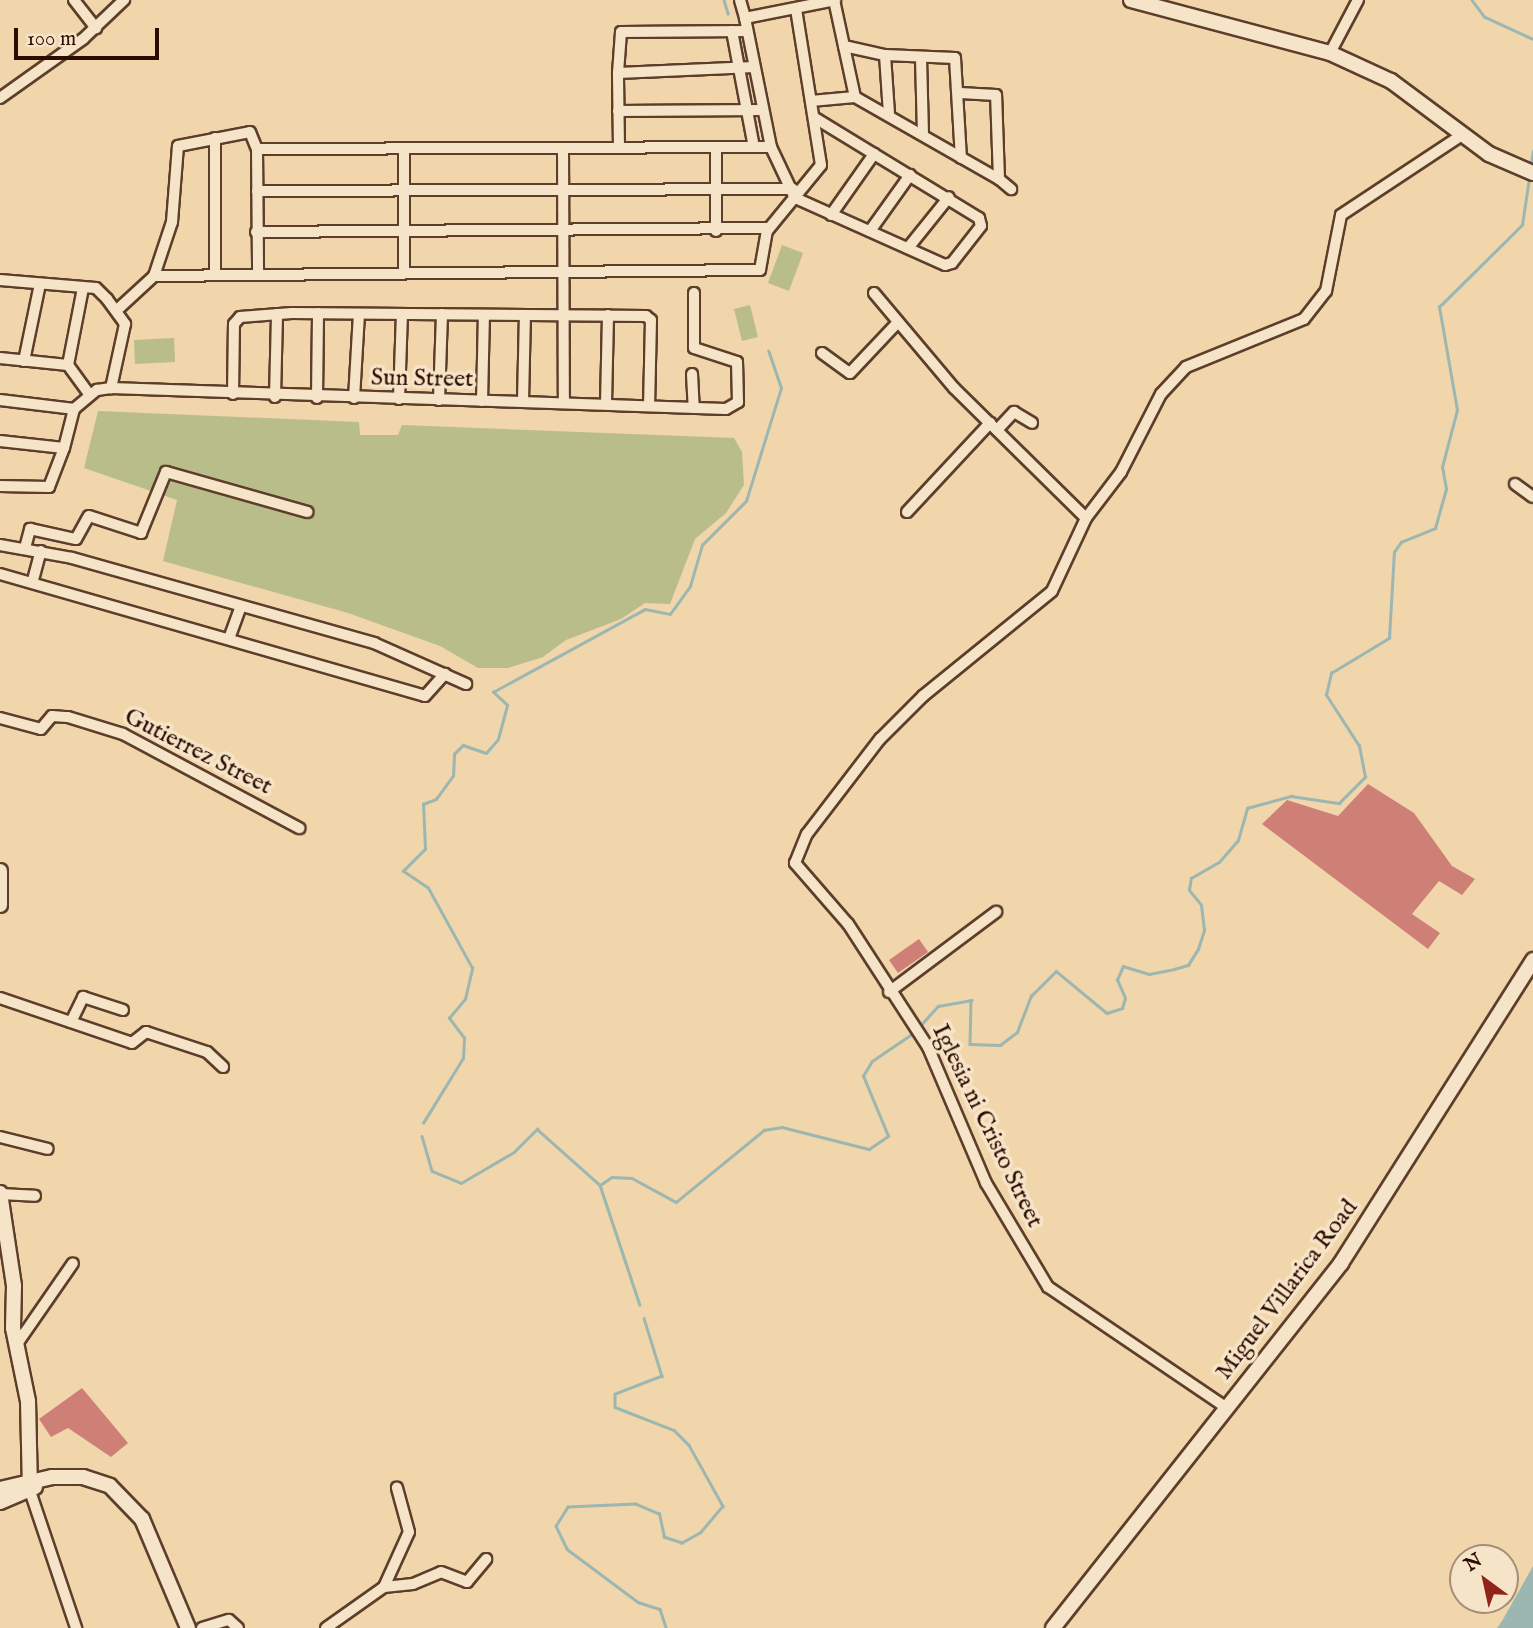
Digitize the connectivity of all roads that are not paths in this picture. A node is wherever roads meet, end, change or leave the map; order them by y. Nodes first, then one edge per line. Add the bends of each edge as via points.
1 (74, 0) edge
2 (124, 0) edge
3 (740, 0) edge
4 (834, 0) edge
5 (1131, 0) edge
6 (1358, 0) edge
7 (796, 9) junction
8 (745, 18) junction
9 (96, 28) junction
10 (732, 31) junction
11 (747, 31) junction
12 (844, 46) junction
13 (1331, 53) junction
14 (886, 55) junction
15 (921, 58) junction
16 (742, 67) junction
17 (754, 67) junction
18 (618, 74) junction
19 (960, 93) junction
20 (855, 97) junction
21 (0, 98) edge
22 (811, 102) junction
23 (763, 110) junction
24 (618, 111) junction
25 (750, 111) junction
26 (889, 113) junction
27 (815, 118) junction
28 (923, 135) junction
29 (1462, 135) junction
30 (215, 138) junction
31 (754, 147) junction
32 (771, 147) junction
33 (563, 148) junction
34 (619, 148) junction
35 (257, 149) junction
36 (404, 149) junction
37 (716, 150) junction
38 (874, 154) junction
39 (961, 158) junction
40 (1527, 170) edge
41 (910, 175) junction
42 (999, 179) junction
43 (1011, 189) dead end
44 (408, 190) junction
45 (257, 191) junction
46 (563, 191) junction
47 (717, 191) junction
48 (794, 194) junction
49 (949, 197) junction
50 (831, 215) junction
51 (769, 228) junction
52 (405, 229) junction
53 (716, 231) junction
54 (870, 231) junction
55 (256, 232) junction
56 (563, 232) junction
57 (908, 248) junction
58 (258, 271) junction
59 (404, 271) junction
60 (565, 272) junction
61 (215, 275) junction
62 (155, 276) junction
63 (0, 280) edge
64 (40, 284) junction
65 (83, 288) junction
66 (694, 293) dead end
67 (874, 293) dead end
68 (117, 310) junction
69 (318, 313) junction
70 (277, 314) junction
71 (359, 314) junction
72 (402, 314) junction
73 (442, 314) junction
74 (484, 315) junction
75 (525, 315) junction
76 (567, 315) junction
77 (608, 316) junction
78 (898, 323) junction
79 (822, 353) dead end
80 (0, 358) edge
81 (24, 361) junction
82 (68, 365) junction
83 (692, 374) dead end
84 (111, 388) junction
85 (89, 394) junction
86 (233, 394) junction
87 (275, 397) junction
88 (317, 398) junction
89 (354, 398) junction
90 (399, 399) junction
91 (0, 400) edge
92 (439, 400) junction
93 (482, 401) junction
94 (523, 401) junction
95 (564, 402) junction
96 (606, 404) junction
97 (649, 406) junction
98 (694, 408) junction
99 (74, 409) junction
100 (1032, 423) dead end
101 (994, 427) junction
102 (0, 442) edge
103 (64, 448) junction
104 (1515, 484) dead end
105 (0, 486) edge
106 (1533, 497) edge
107 (307, 512) dead end
108 (907, 512) dead end
109 (1086, 518) junction
110 (0, 545) edge
111 (25, 548) junction
112 (41, 551) junction
113 (0, 575) edge
114 (33, 580) junction
115 (241, 606) junction
116 (230, 636) junction
117 (445, 674) junction
118 (466, 684) dead end
119 (0, 718) edge
120 (299, 828) dead end
121 (0, 872) edge
122 (0, 905) edge
123 (996, 912) dead end
124 (1532, 965) edge
125 (889, 992) junction
126 (0, 998) edge
127 (123, 1010) dead end
128 (71, 1022) junction
129 (223, 1068) dead end
130 (0, 1137) edge
131 (48, 1150) dead end
132 (0, 1193) edge
133 (35, 1196) dead end
134 (0, 1200) edge
135 (73, 1263) dead end
136 (7, 1325) edge
137 (17, 1344) junction
138 (1227, 1408) junction
139 (29, 1485) junction
140 (397, 1488) dead end
141 (0, 1489) edge
142 (0, 1502) edge
143 (486, 1559) dead end
144 (384, 1587) junction
145 (76, 1628) edge
146 (188, 1628) edge
147 (202, 1628) edge
148 (238, 1628) edge
149 (326, 1628) edge
150 (1053, 1628) edge

1 - 9 street
2 - 9 street
3 - 8 street
4 - 7 street
4 - 12 street
5 - 13 main road
6 - 13 street
7 - 8 street
7 - 22 street
8 - 11 street
9 - 21 street
10 - 11 street
10 - 16 street
10 - 18 street via 621,32
11 - 17 street
12 - 14 street
12 - 20 street
13 - 29 main road via 1391,81
14 - 15 street
14 - 26 street
15 - 19 street via 955,58
15 - 28 street
16 - 17 street
16 - 18 street
16 - 25 street
17 - 23 street
18 - 24 street
19 - 39 street
19 - 42 street via 996,95
20 - 22 street
20 - 26 street
22 - 27 street
23 - 25 street
23 - 32 street
24 - 25 street
24 - 34 street
25 - 31 street
26 - 28 street
27 - 38 street
27 - 48 street via 821,165
28 - 39 street
29 - 40 main road
29 - 109 street, Iglesia ni Cristo Street via 1341,215 1326,291 1304,319 1186,367 1161,394 1121,472
30 - 35 street via 253,133
30 - 61 street
30 - 62 street via 178,146 172,222
31 - 32 street
31 - 37 street
32 - 48 street
33 - 34 street
33 - 36 street
33 - 46 street
34 - 37 street
35 - 36 street
35 - 45 street
36 - 44 street
37 - 47 street
38 - 41 street
38 - 50 street
39 - 42 street
41 - 49 street
41 - 54 street
42 - 43 street
44 - 45 street
44 - 46 street
44 - 52 street
45 - 55 street
46 - 47 street
46 - 56 street
47 - 48 street
47 - 53 street
48 - 50 street
48 - 51 street
49 - 57 street
49 - 57 street via 982,223 952,263
50 - 54 street
51 - 53 street
51 - 60 street via 760,270
52 - 55 street
52 - 56 street
52 - 59 street
53 - 56 street
54 - 57 street
55 - 58 street
56 - 60 street
58 - 59 street
58 - 61 street
59 - 60 street
60 - 76 street
61 - 62 street
62 - 68 street
63 - 64 street
64 - 65 street
64 - 81 street
65 - 68 street via 96,288
65 - 82 street
66 - 98 street, Sun Street via 694,348 737,362 738,401 726,409
67 - 78 street
68 - 84 street via 125,324
69 - 70 street
69 - 71 street
69 - 88 street
70 - 86 street via 240,317 234,324
70 - 87 street
71 - 72 street
71 - 89 street
72 - 73 street
72 - 90 street
73 - 74 street
73 - 92 street
74 - 75 street
74 - 93 street
75 - 76 street
75 - 94 street
76 - 77 street
76 - 95 street
77 - 96 street
77 - 97 street via 651,320
78 - 79 street via 850,373
78 - 101 street
80 - 81 street
81 - 82 street
82 - 85 street
83 - 98 street
84 - 85 street, Sun Street
84 - 86 street, Sun Street
85 - 99 street, Sun Street
86 - 87 street, Sun Street
87 - 88 street, Sun Street
88 - 89 street, Sun Street
89 - 90 street, Sun Street
90 - 92 street, Sun Street
91 - 99 street
92 - 93 street, Sun Street
93 - 94 street, Sun Street
94 - 95 street, Sun Street
95 - 96 street, Sun Street
96 - 97 street, Sun Street
97 - 98 street, Sun Street
99 - 103 street
100 - 101 street via 1014,412
101 - 108 street
101 - 109 street
102 - 103 street
103 - 105 street via 49,487
104 - 106 street
107 - 111 street via 166,472 141,533 89,516 76,539 30,529
109 - 125 street, Iglesia ni Cristo Street via 1052,592 923,695 880,739 807,834 795,863 848,924
110 - 111 street
111 - 112 street
112 - 114 street
112 - 115 street
113 - 114 street
114 - 116 street
115 - 116 street
115 - 117 street via 374,643
116 - 117 street via 425,696
117 - 118 street
119 - 120 street, Gutierrez Street via 41,729 52,716 68,717 123,734
121 - 122 main road
123 - 125 street
124 - 138 main road, Miguel Villarica Road via 1341,1263
125 - 138 street, Iglesia ni Cristo Street via 928,1047 986,1183 1048,1287
126 - 128 street
127 - 128 street via 83,997
128 - 129 street via 132,1043 146,1032 207,1052
130 - 131 street
132 - 133 street
132 - 134 main road
134 - 136 main road via 14,1286
135 - 137 street
136 - 137 main road
137 - 139 main road via 28,1401
138 - 150 main road, Miguel Villarica Road
139 - 141 main road
139 - 142 main road
139 - 145 street
139 - 146 main road via 52,1478 83,1477 110,1486 132,1503
140 - 144 street via 409,1532
143 - 144 street via 467,1582 441,1572 414,1584
144 - 149 street
147 - 148 street via 229,1620

